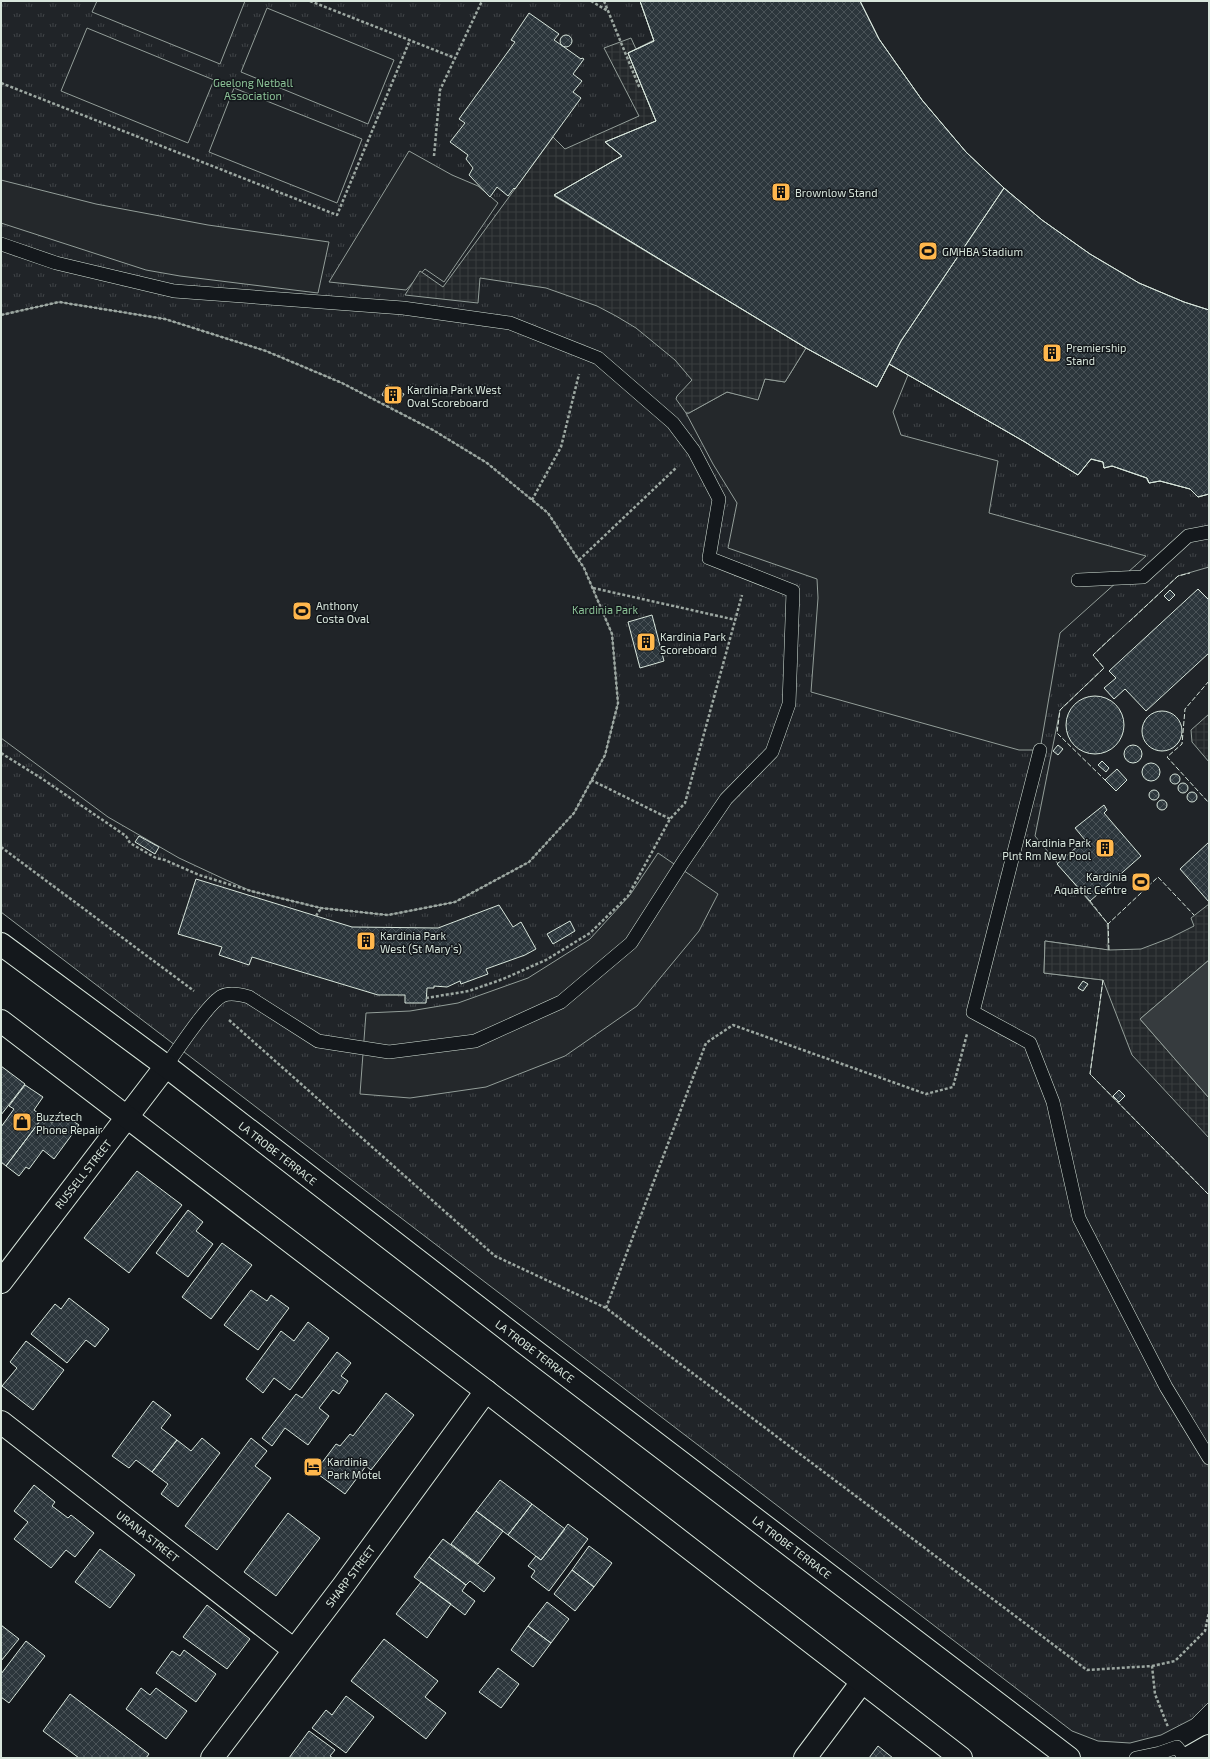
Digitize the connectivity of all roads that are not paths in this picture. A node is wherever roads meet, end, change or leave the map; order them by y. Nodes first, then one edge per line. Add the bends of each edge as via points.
1 (1, 244) edge
2 (1209, 532) edge
3 (1078, 580) dead end
4 (1040, 750) dead end
5 (1, 944) edge
6 (1, 1021) edge
7 (166, 1066) junction
8 (127, 1118) junction
9 (1, 1282) edge
10 (486, 1391) junction
11 (1, 1422) edge
12 (1209, 1458) edge
13 (294, 1650) junction
14 (862, 1682) junction
15 (1209, 1746) edge
16 (1182, 1753) edge
17 (212, 1758) edge
18 (805, 1758) edge
19 (962, 1758) edge
20 (1069, 1758) edge
21 (1136, 1758) edge
22 (1185, 1758) edge

1 - 7 lane via 56,263 174,292 403,308 510,323 585,352 598,358 673,423 694,451 719,499 710,558 793,591 789,704 772,752 726,799 631,943 561,1002 475,1041 389,1052 318,1041 250,997 223,995 212,1004
2 - 3 lane via 1188,536 1143,577
4 - 12 lane via 973,1012 1030,1044 1053,1102 1079,1218 1166,1388
5 - 7 main road, LA TROBE TERRACE
6 - 8 main road
7 - 8 main road, RUSSELL STREET
7 - 20 main road, LA TROBE TERRACE
8 - 9 main road, RUSSELL STREET
8 - 10 main road
10 - 13 main road, SHARP STREET
10 - 14 main road
11 - 13 main road, URANA STREET
13 - 17 main road, SHARP STREET
14 - 18 main road
14 - 19 main road
15 - 16 main road
16 - 21 lane
16 - 22 lane

